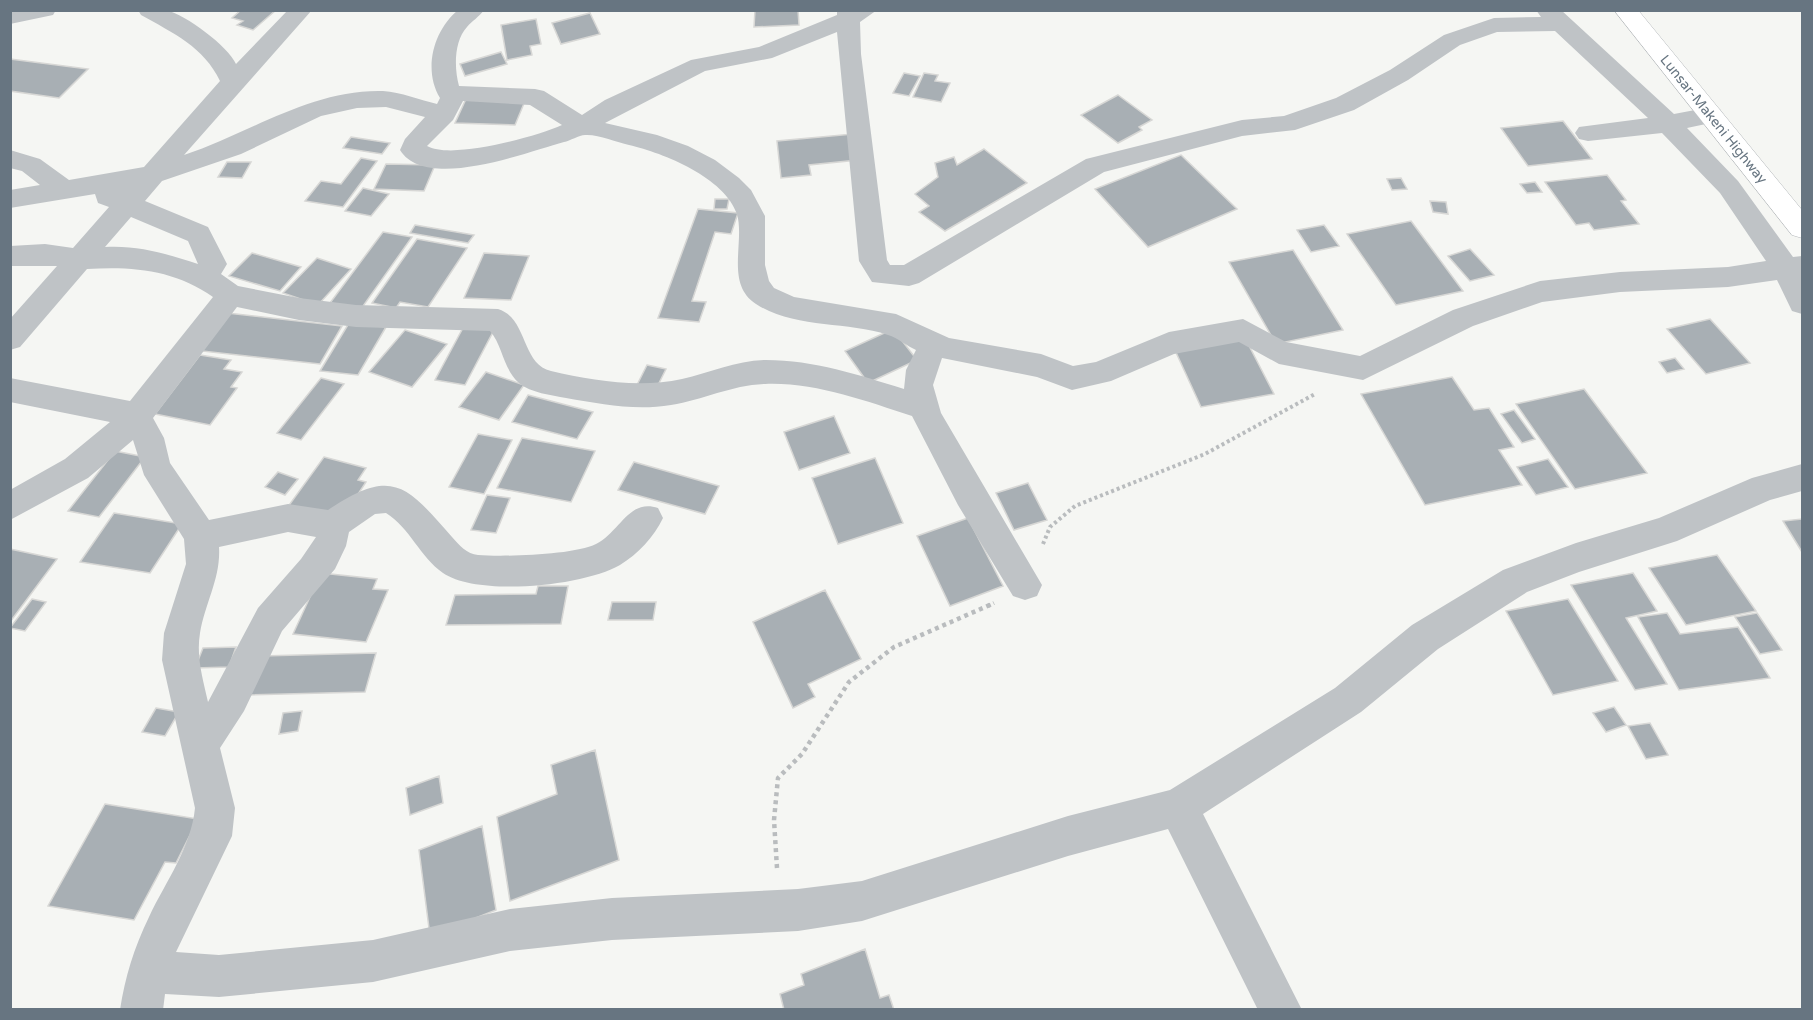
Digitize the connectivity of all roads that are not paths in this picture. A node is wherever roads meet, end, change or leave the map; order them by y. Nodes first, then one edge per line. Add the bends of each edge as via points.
1 (45, 10) edge
2 (150, 10) edge
3 (301, 10) edge
4 (473, 10) edge
5 (1625, 10) edge
6 (855, 13) edge
7 (10, 17) edge
8 (1554, 17) edge
9 (233, 82) junction
10 (446, 104) junction
11 (1711, 115) junction
12 (1667, 124) junction
13 (582, 126) junction
14 (1588, 133) dead end
15 (10, 159) edge
16 (152, 175) junction
17 (1765, 182) junction
18 (1729, 187) junction
19 (74, 188) junction
20 (10, 199) edge
21 (127, 204) junction
22 (1803, 228) edge
23 (10, 256) edge
24 (81, 259) junction
25 (1795, 268) edge
26 (205, 278) junction
27 (230, 295) junction
28 (1803, 303) edge
29 (10, 339) edge
30 (934, 344) junction
31 (10, 390) edge
32 (924, 408) junction
33 (136, 415) junction
34 (1803, 478) edge
35 (10, 506) edge
36 (646, 518) dead end
37 (332, 525) junction
38 (201, 537) junction
39 (1025, 585) dead end
40 (200, 746) junction
41 (1178, 807) junction
42 (144, 991) edge
43 (1281, 1010) edge

1 - 7 street
2 - 9 street via 192,34 222,59
3 - 9 street
4 - 10 street via 449,36 443,68
5 - 11 main road, Lunsar-Makeni Highway
6 - 8 street via 849,54 873,261 882,275 909,276 1095,165 1242,128 1286,124 1345,104 1400,75 1452,40 1494,25
6 - 13 street via 764,54 699,65
8 - 12 street
9 - 16 street
10 - 13 street via 535,98
10 - 13 street via 413,150 428,158 461,161
10 - 16 street via 357,99 314,109 232,148
11 - 12 street
11 - 17 main road, Lunsar-Makeni Highway
12 - 14 street
12 - 18 street
13 - 30 street via 679,152 730,184 751,216 751,266 755,283 764,296 789,307 897,326
15 - 19 street via 31,165
16 - 19 street
16 - 21 street
17 - 18 street
17 - 22 main road, Lunsar-Makeni Highway
18 - 25 street
19 - 20 street
19 - 21 street
21 - 24 street
21 - 26 street via 198,234 213,264
23 - 24 street via 45,254
24 - 26 street via 126,256
24 - 29 street
25 - 28 street
25 - 30 street via 1540,292 1463,318 1363,368 1279,352 1244,330 1169,343 1100,373 1072,378 1041,366
26 - 27 street
27 - 32 street via 356,316 498,320 508,329 529,374 540,381 585,390 659,395 765,372 860,387
27 - 33 street
30 - 32 street via 918,385
31 - 33 street
32 - 39 street via 970,495
33 - 35 street via 69,474
33 - 38 street via 148,438 155,466
34 - 41 street via 1764,488 1665,531 1515,580 1425,637 1348,700
36 - 37 street via 626,543 602,557 576,565 474,570 455,562 421,524 386,499 366,503
37 - 38 street via 288,518
37 - 40 street via 333,540 255,644 235,693
38 - 40 street via 203,564 182,633 180,660
40 - 42 street via 215,808 212,836 163,933
41 - 42 street via 1068,836 862,901 798,910 612,919 510,930 373,961 219,976
41 - 43 street

